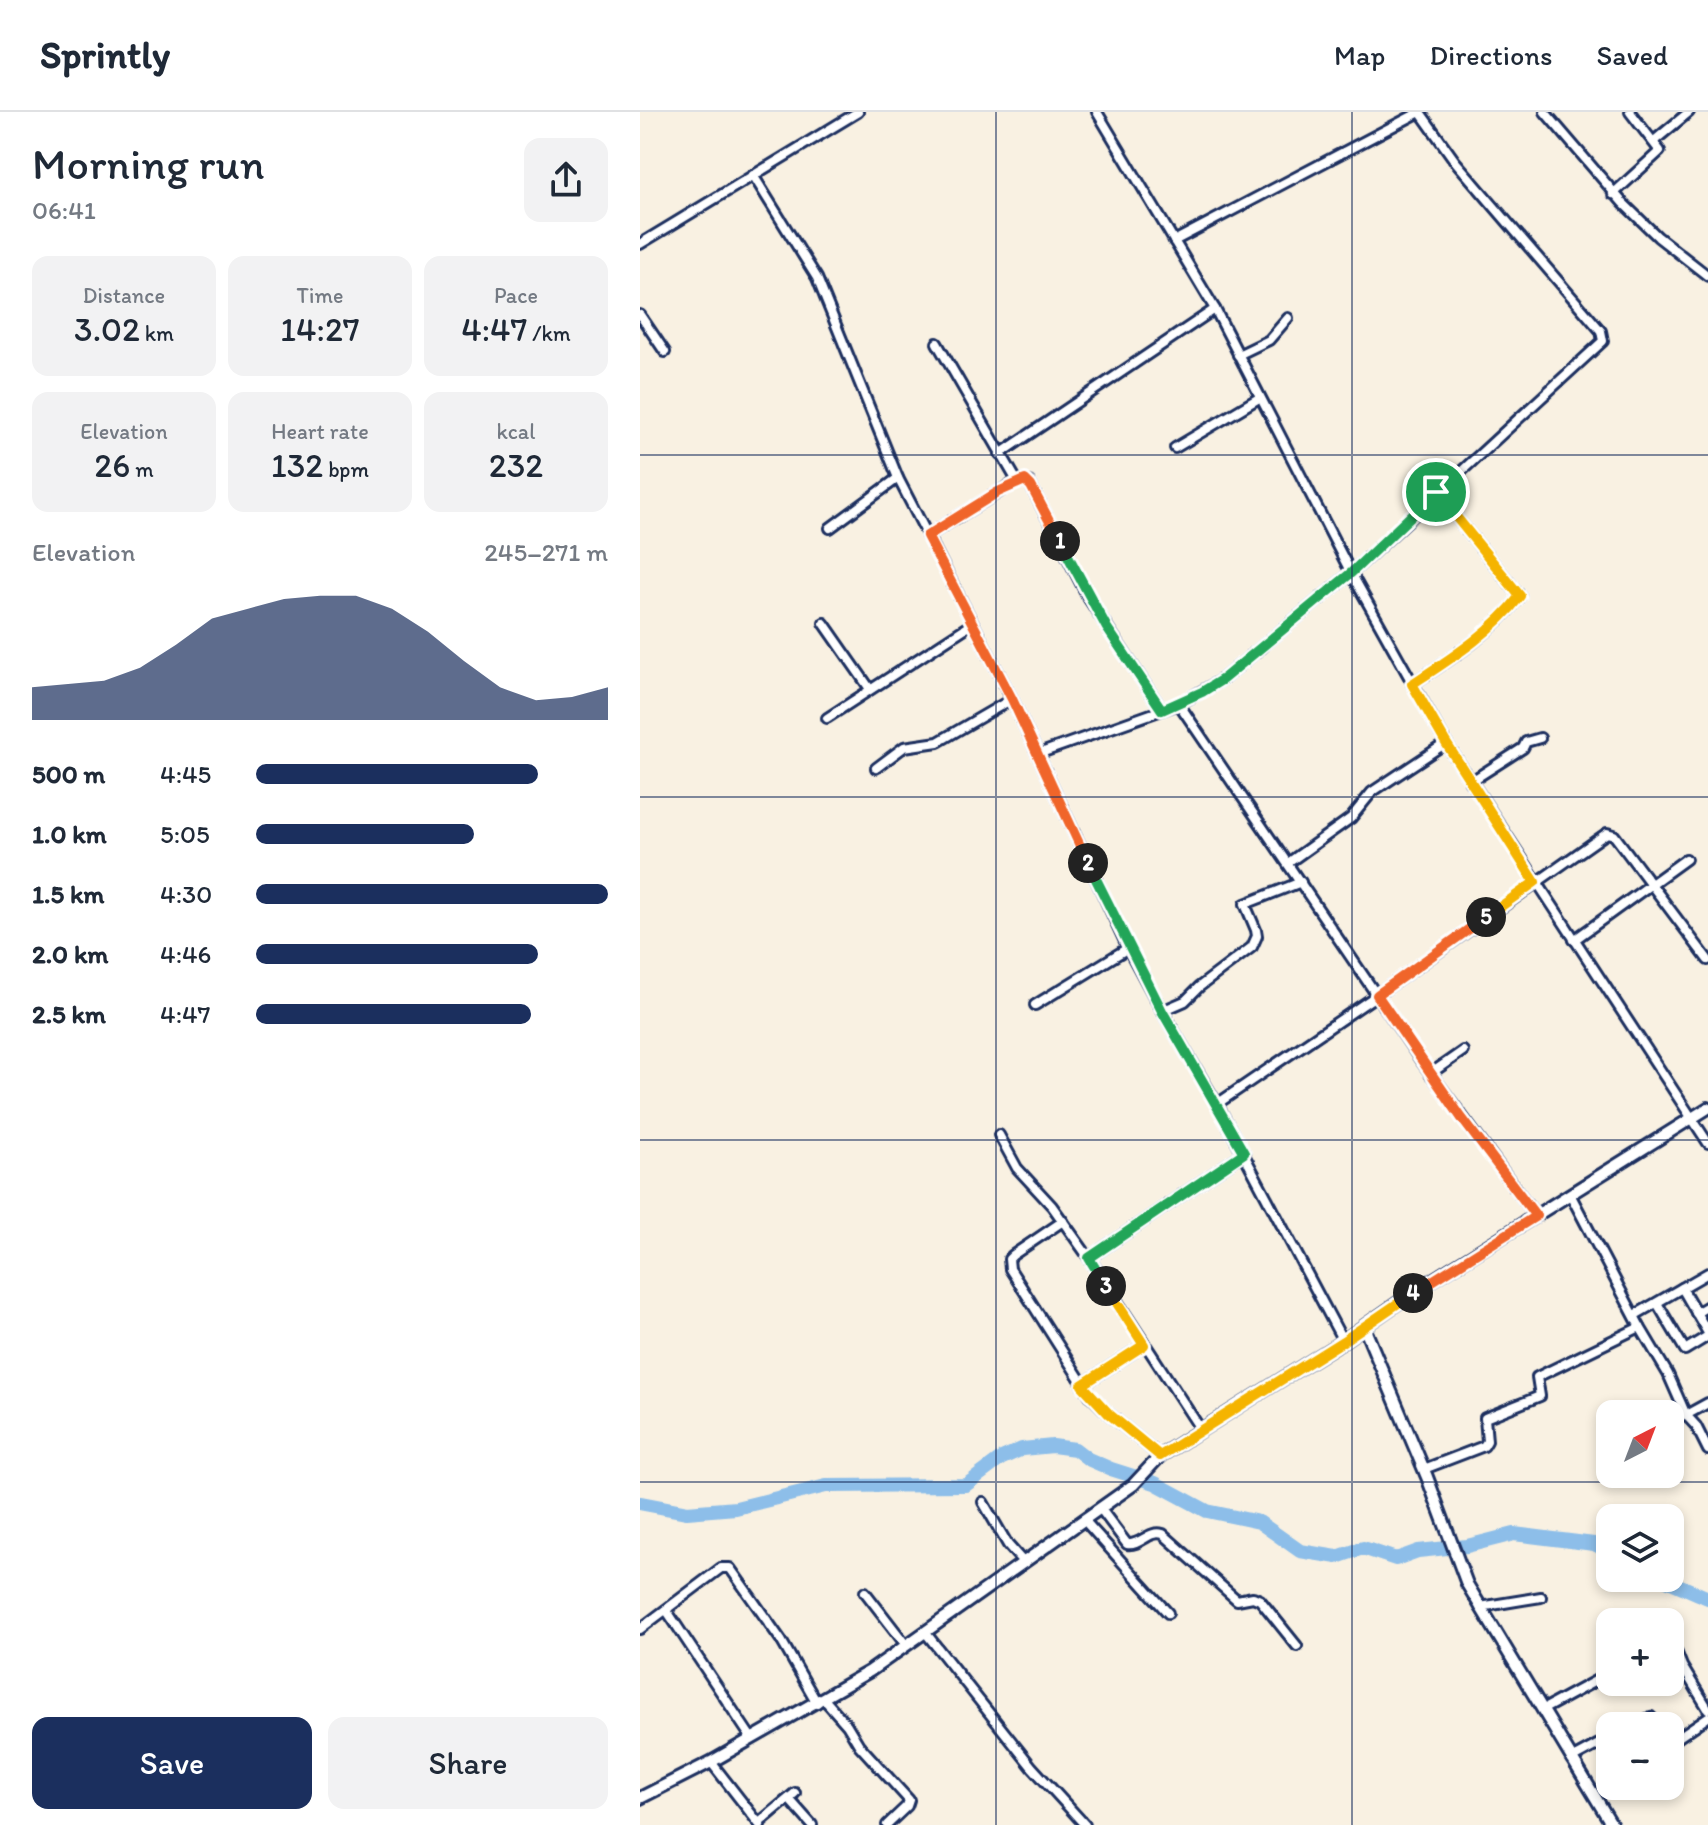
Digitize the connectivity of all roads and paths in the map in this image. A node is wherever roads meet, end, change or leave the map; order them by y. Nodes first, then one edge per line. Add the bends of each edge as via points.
1 (858, 112) edge
2 (1097, 112) edge
3 (1420, 112) edge
4 (1545, 112) edge
5 (1630, 112) edge
6 (1689, 112) edge
7 (1654, 141) junction
8 (753, 175) junction
9 (1613, 194) junction
10 (1174, 241) junction
11 (640, 244) edge
12 (1708, 276) edge
13 (1215, 309) junction
14 (640, 315) edge
15 (1288, 318) dead end
16 (937, 343) dead end
17 (665, 352) dead end
18 (1238, 355) junction
19 (1259, 398) junction
20 (1175, 448) dead end
21 (1000, 454) junction
22 (898, 478) junction
23 (1017, 481) junction
24 (1436, 492) junction
25 (830, 528) dead end
26 (927, 536) junction
27 (1351, 573) junction
28 (824, 623) dead end
29 (973, 623) junction
30 (1412, 684) junction
31 (870, 689) junction
32 (1012, 699) junction
33 (1179, 704) junction
34 (1162, 710) junction
35 (827, 718) dead end
36 (1540, 738) dead end
37 (1446, 743) junction
38 (1038, 754) junction
39 (876, 768) dead end
40 (1470, 782) junction
41 (1686, 859) dead end
42 (1288, 863) junction
43 (1301, 882) junction
44 (1535, 882) junction
45 (1651, 884) junction
46 (1574, 940) junction
47 (1128, 948) junction
48 (1708, 960) edge
49 (1377, 995) junction
50 (1035, 1005) dead end
51 (1162, 1011) junction
52 (1463, 1051) dead end
53 (1430, 1074) junction
54 (1217, 1104) junction
55 (1708, 1108) edge
56 (1691, 1119) junction
57 (999, 1135) dead end
58 (1708, 1143) edge
59 (1244, 1153) junction
60 (1570, 1194) junction
61 (1536, 1216) junction
62 (1063, 1221) junction
63 (1089, 1258) junction
64 (1708, 1273) edge
65 (1682, 1288) junction
66 (1657, 1303) junction
67 (1708, 1306) edge
68 (1696, 1313) junction
69 (1635, 1315) junction
70 (1364, 1327) junction
71 (1640, 1327) junction
72 (1708, 1335) edge
73 (1343, 1341) junction
74 (1144, 1345) junction
75 (1082, 1385) junction
76 (1708, 1403) edge
77 (1686, 1415) junction
78 (1201, 1430) junction
79 (1708, 1450) edge
80 (1160, 1456) junction
81 (1424, 1469) junction
82 (983, 1502) dead end
83 (1100, 1508) junction
84 (1084, 1520) junction
85 (1024, 1563) junction
86 (865, 1592) dead end
87 (1541, 1597) dead end
88 (1480, 1607) junction
89 (667, 1611) junction
90 (1168, 1613) dead end
91 (640, 1629) edge
92 (925, 1632) junction
93 (906, 1645) junction
94 (1297, 1646) dead end
95 (1684, 1669) edge
96 (1596, 1681) edge
97 (820, 1701) junction
98 (1708, 1709) edge
99 (1542, 1710) junction
100 (1708, 1717) edge
101 (1684, 1733) edge
102 (752, 1739) junction
103 (1596, 1746) edge
104 (1571, 1759) junction
105 (711, 1762) junction
106 (640, 1798) edge
107 (760, 1824) edge
108 (812, 1825) edge
109 (887, 1825) edge
110 (1085, 1825) edge
111 (1612, 1825) edge

1 - 8 street
2 - 10 street
3 - 10 street
3 - 24 street via 1455,161 1604,335 1579,364
4 - 9 street
5 - 7 street
6 - 7 street
7 - 9 street via 1659,152
8 - 11 street
8 - 22 street via 817,278
9 - 12 street
10 - 13 street
13 - 18 street
13 - 21 street
14 - 17 street
15 - 18 street via 1269,340
16 - 21 street
18 - 19 street
19 - 20 street
19 - 27 street
21 - 23 street
22 - 25 street
22 - 26 street
23 - 26 street
23 - 34 street via 1029,482 1089,599
24 - 27 street
24 - 30 street via 1520,596 1471,643
26 - 29 street
27 - 30 street
27 - 33 street via 1223,679
28 - 31 street
29 - 31 street
29 - 32 street
30 - 37 street
31 - 35 street
32 - 38 street
32 - 39 street via 938,742 904,747
33 - 34 street
33 - 42 street
34 - 38 street
36 - 40 street via 1526,742
37 - 40 street
37 - 42 street via 1372,792 1351,818
38 - 47 street
40 - 44 street
41 - 45 street
42 - 43 street
43 - 49 street
43 - 51 street via 1245,904 1257,936 1252,947 1185,1001
44 - 45 street via 1610,833
44 - 46 street
44 - 49 street
45 - 46 street
45 - 48 street
46 - 56 street
47 - 50 street
47 - 51 street
49 - 53 street
49 - 54 street
51 - 54 street
52 - 53 street
53 - 61 street
54 - 59 street
55 - 56 street
56 - 58 street
56 - 60 street
57 - 62 street via 1024,1178
59 - 63 street
59 - 73 street
60 - 61 street
60 - 69 street
61 - 70 street
62 - 63 street
62 - 75 street via 1013,1255 1008,1264
63 - 74 street
64 - 65 street
65 - 66 street
65 - 68 street
66 - 69 street
66 - 72 street via 1685,1350
67 - 68 street
68 - 72 street
69 - 71 street
70 - 73 street
70 - 81 street
71 - 77 street
71 - 81 street via 1537,1377 1540,1396 1485,1418 1484,1446
73 - 78 street
74 - 75 street
74 - 78 street
75 - 80 street
76 - 77 street
77 - 79 street
78 - 80 street
80 - 83 street via 1133,1485
81 - 88 street
82 - 85 street
83 - 84 street
83 - 94 street via 1127,1544 1163,1534 1237,1600 1260,1600
84 - 85 street
84 - 90 street
85 - 92 street
86 - 93 street
87 - 88 street
88 - 99 street
89 - 91 street
89 - 97 street via 721,1568 730,1568
89 - 102 street
92 - 93 street
92 - 110 street
93 - 97 street
95 - 98 street
96 - 99 street
97 - 102 street
97 - 109 street via 847,1725 909,1800
99 - 104 street
100 - 101 street
102 - 105 street
103 - 104 street
104 - 111 street
105 - 106 street
105 - 107 street
107 - 108 street via 792,1796

